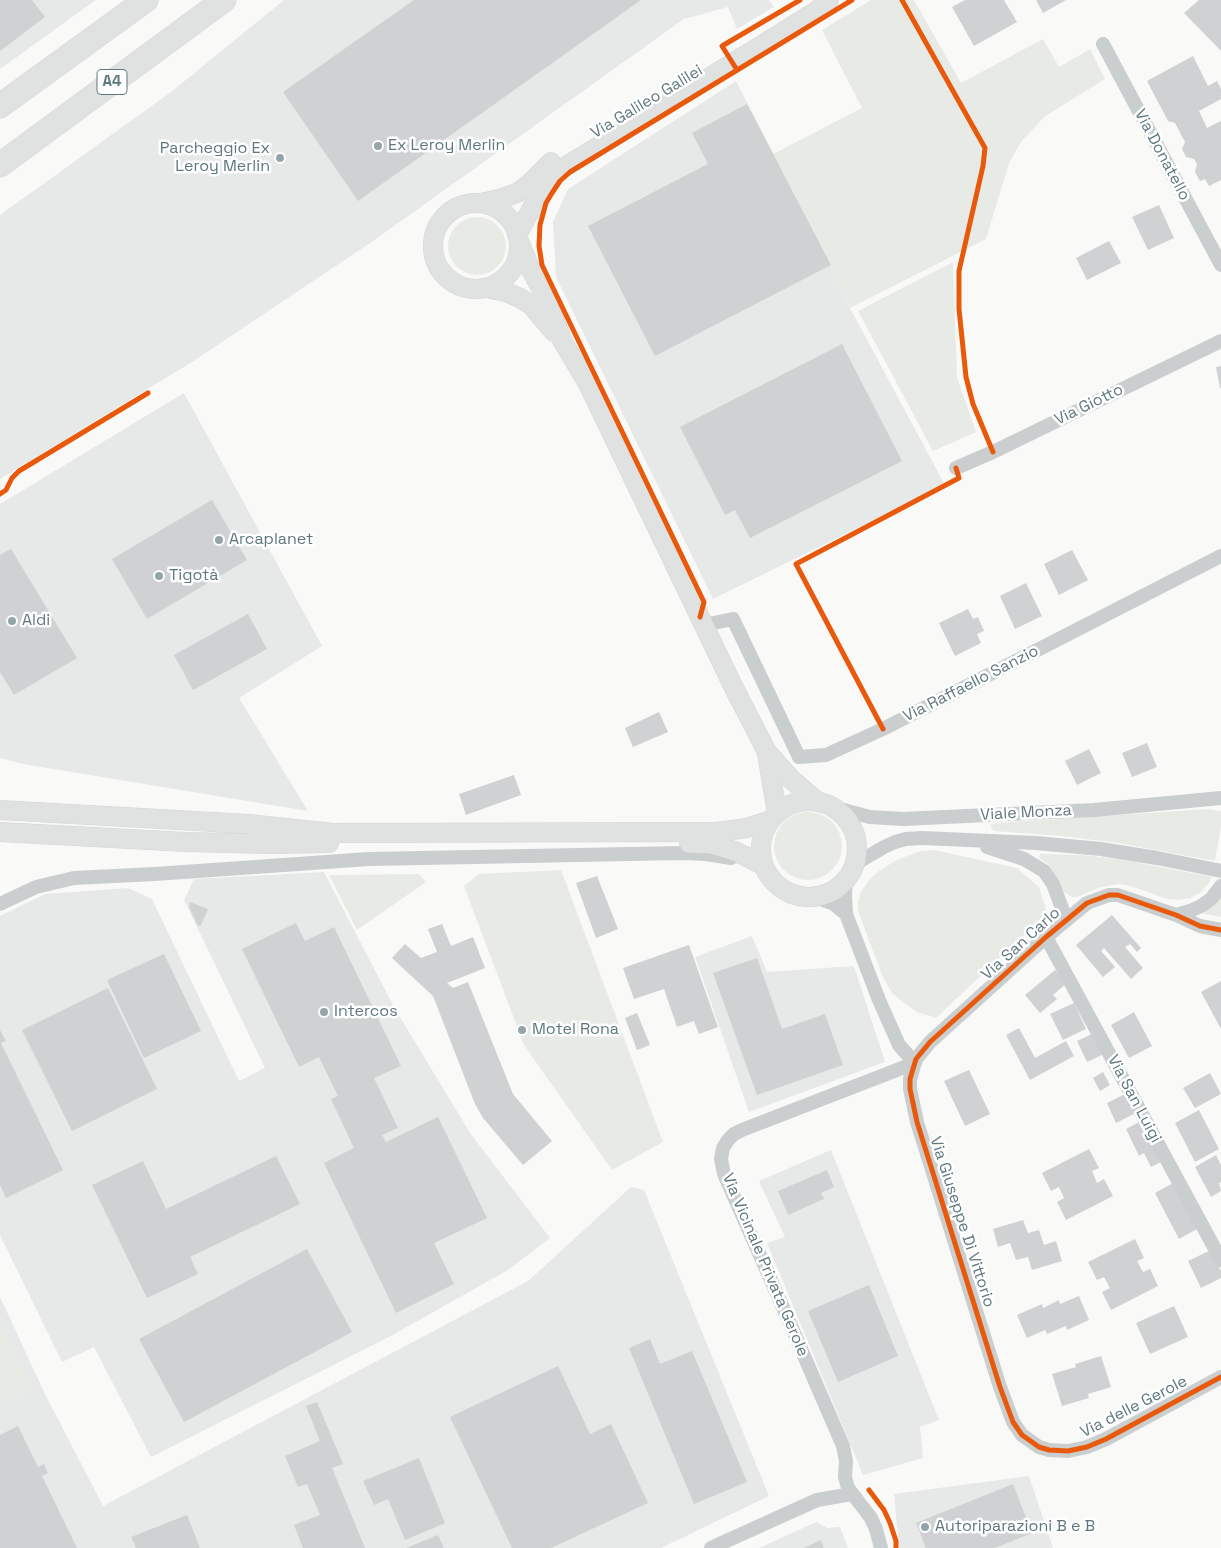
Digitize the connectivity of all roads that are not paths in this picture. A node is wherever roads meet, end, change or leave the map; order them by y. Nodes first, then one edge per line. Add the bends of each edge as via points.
1 (224, 0) edge
2 (815, 0) edge
3 (829, 0) edge
4 (139, 5) edge
5 (1103, 44) dead end
6 (0, 100) edge
7 (0, 106) edge
8 (0, 165) edge
9 (481, 203) junction
10 (518, 238) junction
11 (1221, 265) edge
12 (486, 288) junction
13 (1221, 341) edge
14 (563, 342) junction
15 (956, 468) dead end
16 (1221, 556) edge
17 (704, 625) junction
18 (767, 752) junction
19 (1221, 798) edge
20 (825, 804) junction
21 (0, 810) edge
22 (774, 816) junction
23 (0, 832) edge
24 (962, 840) junction
25 (765, 869) junction
26 (1221, 871) edge
27 (851, 872) junction
28 (1221, 886) edge
29 (814, 897) junction
30 (0, 904) edge
31 (846, 914) junction
32 (1176, 915) junction
33 (1066, 920) junction
34 (1221, 930) edge
35 (1046, 937) junction
36 (915, 1063) junction
37 (1221, 1260) edge
38 (1221, 1376) edge
39 (1000, 1387) joint
40 (852, 1494) junction
41 (711, 1548) edge
42 (881, 1548) edge

1 - 8 highway, A4
2 - 9 street, Via Galileo Galilei via 569,149 517,193
3 - 10 street, Via Galileo Galilei via 815,12 560,170 544,186
4 - 6 highway
4 - 7 highway
5 - 11 street, Via Donatello
9 - 10 street via 506,215
9 - 12 street via 469,203 448,212 435,230 432,243 438,269 447,279 466,288
10 - 12 street via 519,254 508,276
10 - 14 street
12 - 14 street via 506,292 530,305
13 - 15 street, Via Giotto
14 - 17 street via 588,384
16 - 17 street, Via Raffaello Sanzio via 826,755 799,757 733,620
17 - 18 street
18 - 20 street via 792,780
18 - 22 street
19 - 20 street, Viale Monza via 1094,810 903,819 870,817
20 - 22 street via 796,803
20 - 27 street via 844,816 854,830 857,847
21 - 22 street via 248,824 333,833 718,832 747,828
22 - 25 street via 762,840
23 - 25 street via 271,844 701,843 726,848
24 - 26 street, Viale Monza via 1101,849
24 - 27 street, Viale Monza via 903,840 884,847
24 - 33 street via 1013,854 1038,867 1053,884
25 - 29 street via 787,892
25 - 30 street via 718,855 682,853 369,859 67,878
27 - 29 street via 834,890
27 - 31 street via 845,895
28 - 32 street via 1201,906
29 - 31 street via 834,904
31 - 36 street via 899,1045
32 - 33 street, Via San Carlo via 1114,894 1087,904
32 - 34 street, Via San Carlo via 1200,926
33 - 35 street, Via San Carlo
35 - 36 street, Via San Carlo via 930,1042
35 - 37 street, Via San Luigi
36 - 39 street, Via Giuseppe Di Vittorio via 910,1089 917,1122
36 - 40 street, Via Vicinale Privata Gerole via 742,1130 728,1140 721,1158 724,1174 843,1446 845,1477
38 - 39 street, Via delle Gerole via 1106,1439 1068,1451 1039,1447 1022,1436
40 - 41 street via 817,1500
40 - 42 street via 871,1518

